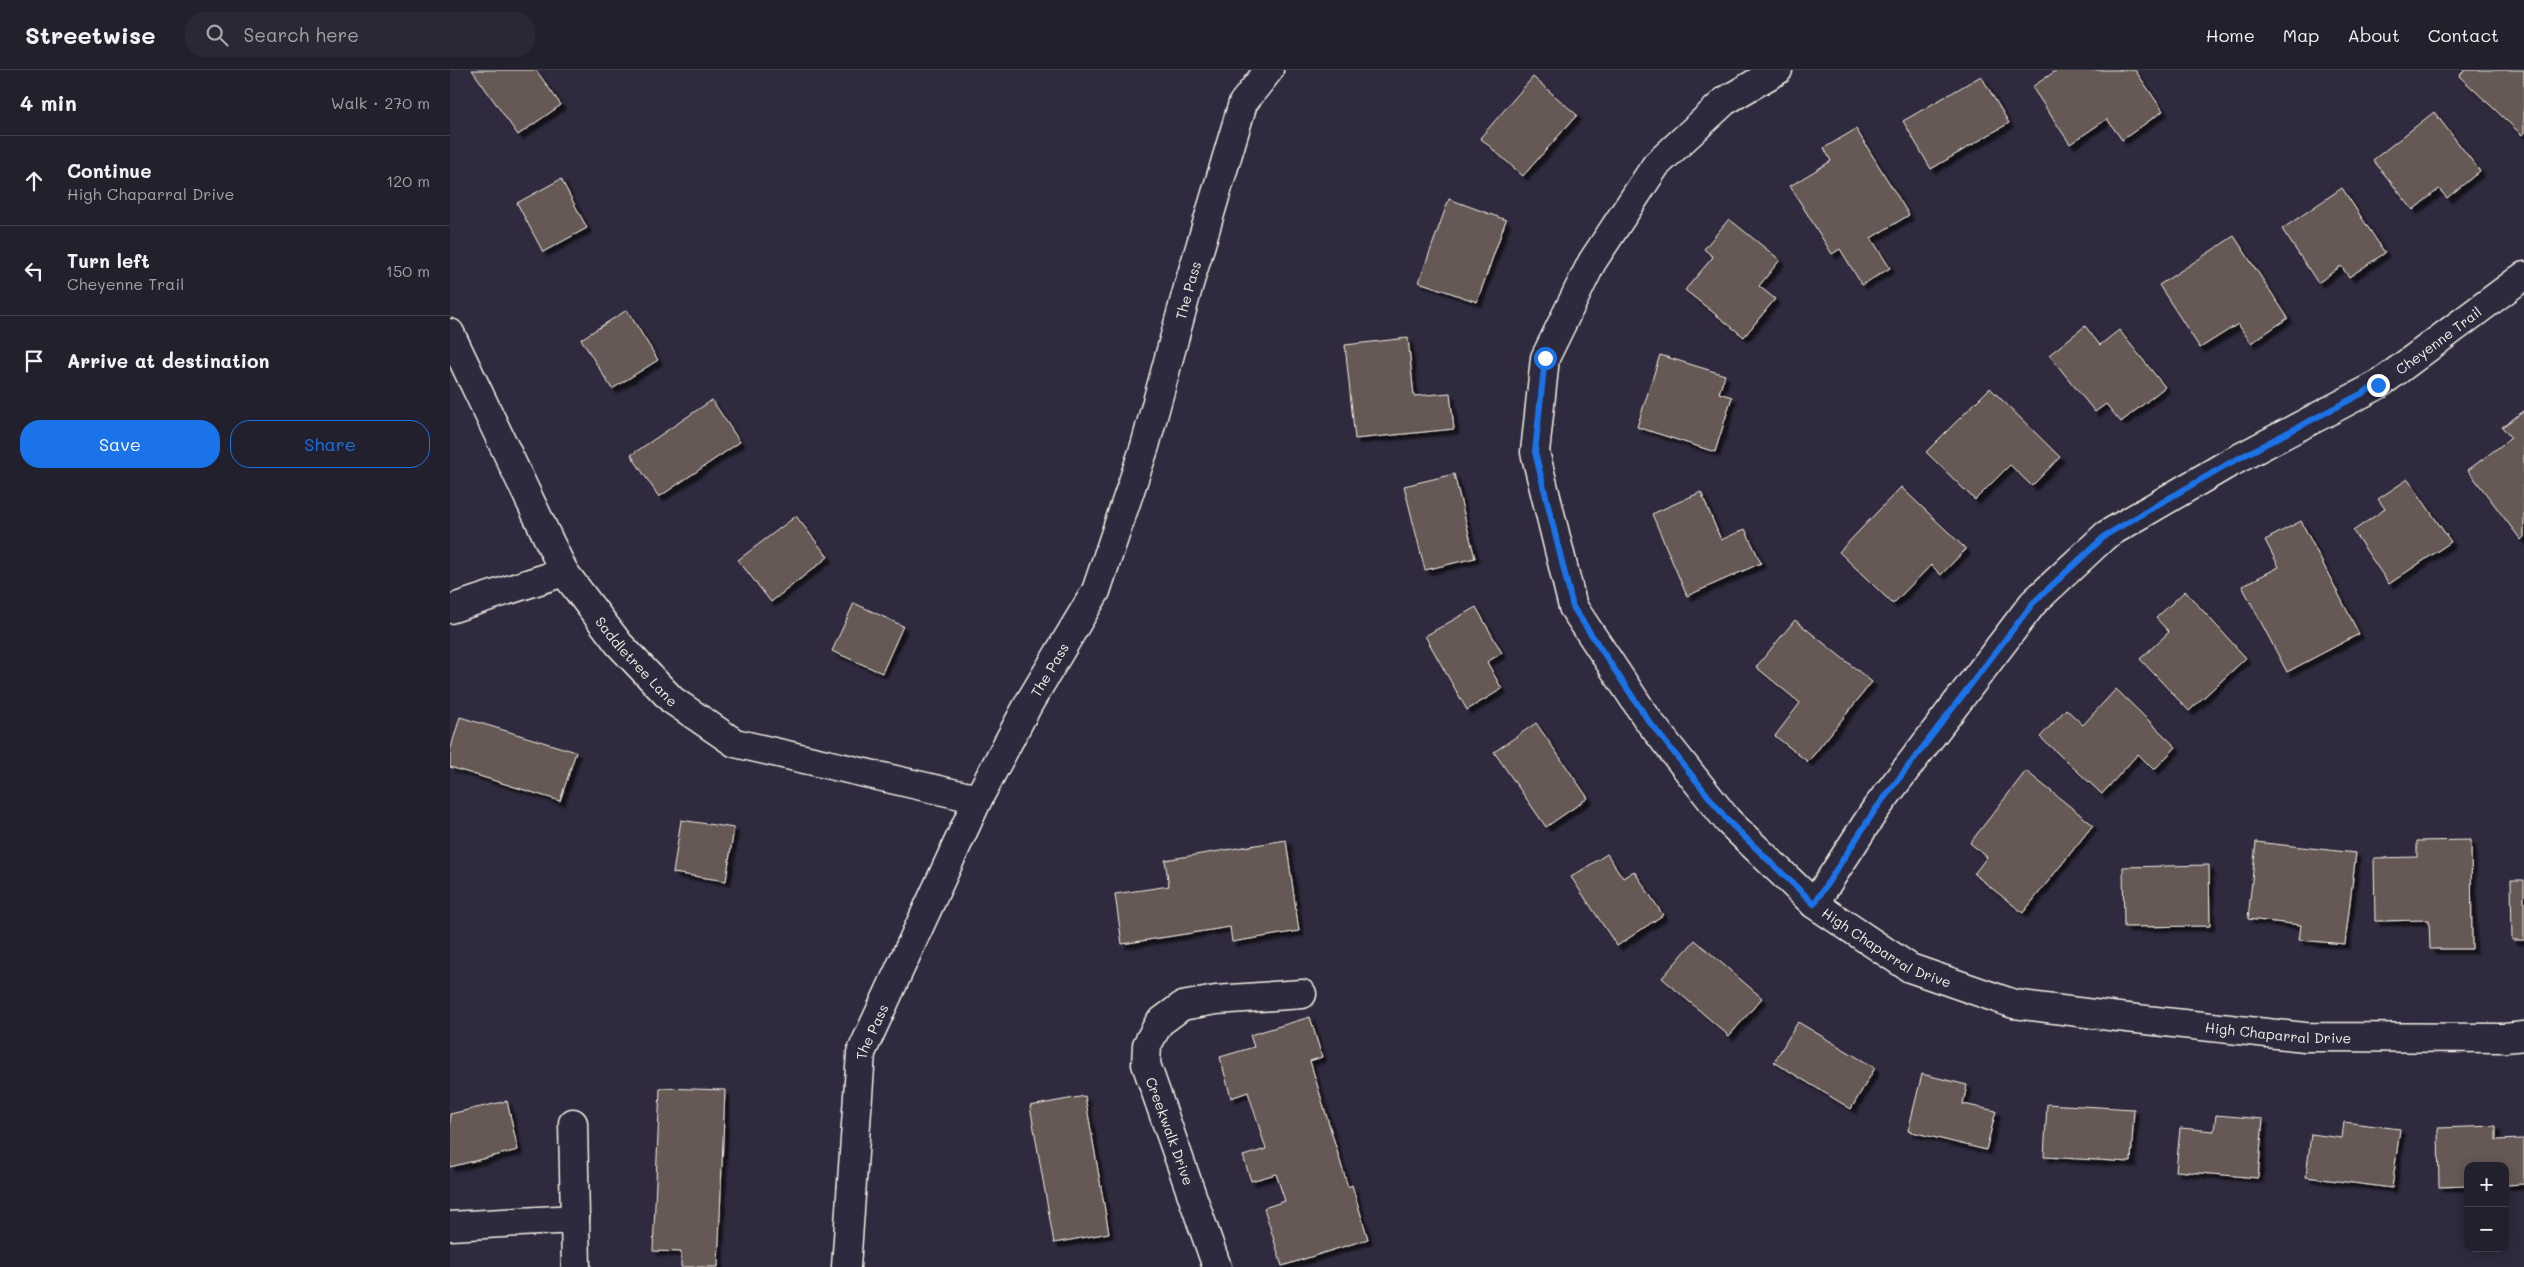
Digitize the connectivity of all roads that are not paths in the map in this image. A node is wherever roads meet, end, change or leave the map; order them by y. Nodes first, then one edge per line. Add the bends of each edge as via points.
1 (1269, 70) edge
2 (1778, 70) edge
3 (2524, 276) edge
4 (450, 333) edge
5 (564, 572) junction
6 (450, 609) edge
7 (978, 799) junction
8 (1814, 904) junction
9 (1302, 994) dead end
10 (2524, 1036) edge
11 (573, 1124) dead end
12 (575, 1219) junction
13 (450, 1226) edge
14 (576, 1267) edge
15 (846, 1267) edge
16 (1218, 1267) edge

1 - 7 street, The Pass via 1243,103 1189,284 1146,446 1096,591 1028,703
2 - 8 street, High Chaparral Drive via 1725,101 1656,165 1592,262 1545,358 1535,452 1573,607 1648,720 1728,821
3 - 8 street, Cheyenne Trail via 2378,385 2226,465 2106,535 2033,603 1875,810
4 - 5 street, Saddletree Lane
5 - 6 street
5 - 7 street, Saddletree Lane via 619,644 672,700 735,743
7 - 15 street, The Pass via 861,1053
8 - 10 street, High Chaparral Drive via 1910,968 2014,1004 2305,1037
9 - 16 street, Creekwalk Drive via 1216,1000 1182,1006 1159,1023 1147,1044 1146,1064
11 - 12 street
12 - 13 street
12 - 14 street

